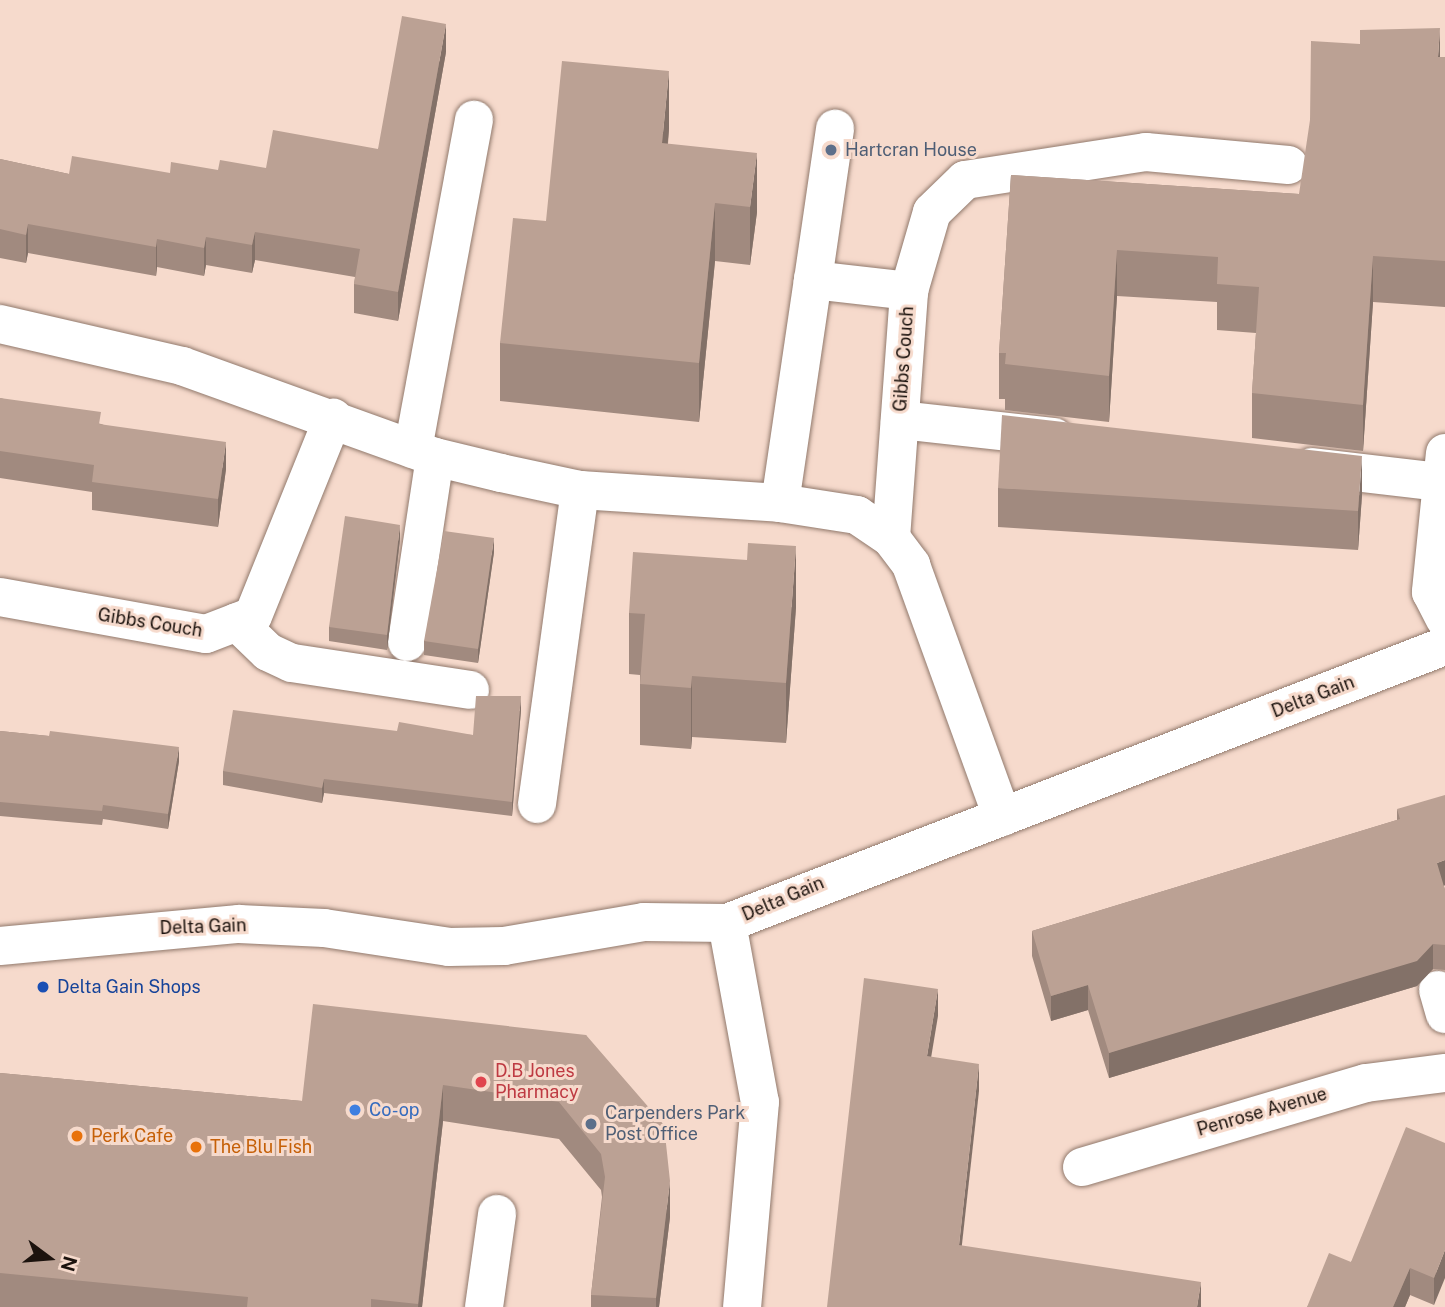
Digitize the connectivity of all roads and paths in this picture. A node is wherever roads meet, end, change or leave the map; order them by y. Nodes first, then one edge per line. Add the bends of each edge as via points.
1 (474, 120) dead end
2 (835, 129) dead end
3 (1288, 165) dead end
4 (813, 280) junction
5 (909, 291) junction
6 (0, 324) edge
7 (334, 418) junction
8 (900, 420) junction
9 (1090, 441) edge
10 (424, 453) junction
11 (1279, 463) edge
12 (1442, 468) edge
13 (580, 490) junction
14 (780, 503) junction
15 (891, 538) junction
16 (0, 597) edge
17 (1445, 619) edge
18 (237, 622) junction
19 (407, 642) dead end
20 (1445, 646) edge
21 (470, 690) dead end
22 (537, 804) dead end
23 (1002, 817) junction
24 (727, 923) junction
25 (0, 946) edge
26 (1445, 1073) edge
27 (1082, 1167) dead end
28 (497, 1214) dead end
29 (484, 1307) edge
30 (741, 1307) edge

1 - 10 street
2 - 4 street
3 - 5 street via 1146,152 965,180 932,212
4 - 5 street, Gibbs Couch
4 - 14 street
5 - 8 street, Gibbs Couch
6 - 7 street via 182,366
7 - 10 street
7 - 18 street, Gibbs Couch via 253,616
8 - 9 street
8 - 15 street, Gibbs Couch
10 - 13 street
10 - 19 street
11 - 12 street
12 - 17 street via 1432,592
13 - 14 street
13 - 22 street
14 - 15 street via 857,515
15 - 23 street via 911,565
16 - 18 street, Gibbs Couch via 206,634
18 - 21 street via 268,652 292,663
20 - 23 street, Delta Gain
23 - 24 street, Delta Gain
24 - 25 street, Delta Gain via 644,922 504,946 449,947 324,928 239,924
24 - 30 street via 760,1101
26 - 27 street, Penrose Avenue via 1366,1083
28 - 29 street

